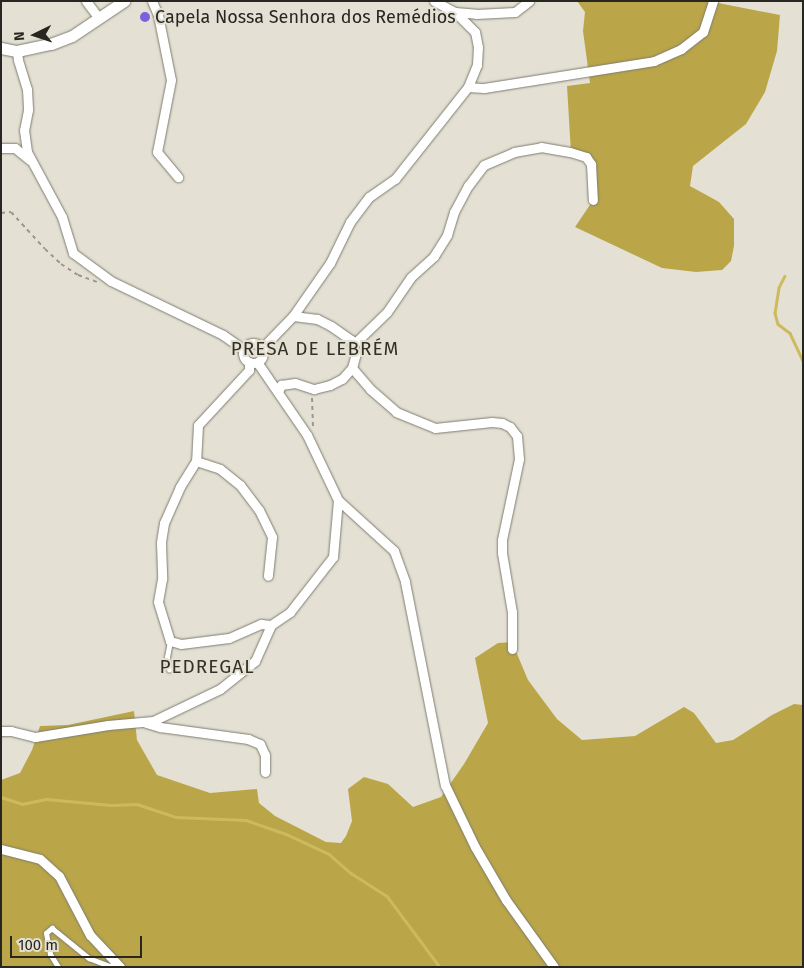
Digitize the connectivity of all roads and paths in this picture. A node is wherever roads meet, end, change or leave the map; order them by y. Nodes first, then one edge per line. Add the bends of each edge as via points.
1 (86, 1) edge
2 (124, 1) edge
3 (152, 1) edge
4 (434, 1) edge
5 (529, 1) edge
6 (713, 1) edge
7 (455, 12) junction
8 (98, 17) junction
9 (1, 48) edge
10 (17, 51) junction
11 (468, 87) junction
12 (1, 148) edge
13 (33, 161) junction
14 (178, 177) dead end
15 (593, 200) dead end
16 (1, 213) edge
17 (111, 281) junction
18 (293, 316) junction
19 (353, 345) junction
20 (262, 348) junction
21 (243, 349) junction
22 (253, 362) junction
23 (352, 368) junction
24 (314, 389) junction
25 (278, 392) junction
26 (306, 435) junction
27 (196, 460) junction
28 (338, 500) junction
29 (268, 576) dead end
30 (270, 625) junction
31 (170, 641) junction
32 (512, 649) dead end
33 (169, 670) dead end
34 (144, 722) junction
35 (1, 730) edge
36 (265, 772) dead end
37 (1, 848) edge
38 (120, 966) edge
39 (58, 967) edge
40 (554, 967) edge

1 - 8 street
2 - 8 street
3 - 14 street via 172,80 157,152
4 - 7 street
5 - 7 street via 514,12
6 - 11 street via 703,32 681,49 654,61 484,88
7 - 11 street via 475,32 478,47 477,65
8 - 10 street via 72,36
9 - 10 street
10 - 13 street via 27,89 28,110 24,130 27,152
11 - 18 street via 395,178 369,197 350,222 330,263
12 - 13 street via 15,148
13 - 17 street via 62,217 73,253
15 - 19 street via 591,164 586,158 570,152 541,147 514,152 484,165 468,186 454,212 447,235 434,256 411,276 387,312
16 - 17 path via 11,212 45,249 78,276 90,281
17 - 21 street via 224,335
18 - 19 street via 317,319 351,340
18 - 20 street
19 - 23 street via 356,353
20 - 21 street via 254,342
20 - 22 street via 263,354
21 - 22 street via 243,355
22 - 25 street
22 - 27 street via 198,425
23 - 24 street via 342,379
23 - 32 street via 396,412 436,428 502,423 517,436 519,459 502,553 512,612
24 - 25 street via 295,383 281,385
24 - 26 path via 311,405 313,430
25 - 26 street
26 - 28 street
27 - 29 street via 220,469 240,485 259,510 272,538
27 - 31 street via 164,523 161,543 162,579 158,602
28 - 30 street via 332,557 290,612
28 - 40 street via 394,551 405,582 445,785 506,900
30 - 31 street via 262,624 229,638 181,644
30 - 34 street via 255,661 220,689 153,721
31 - 33 lane
34 - 35 street via 35,737
34 - 36 street via 160,728 248,739 260,744 265,755
37 - 38 street via 40,859 59,876 90,935
38 - 39 lane via 89,958 52,928 46,933 50,954

